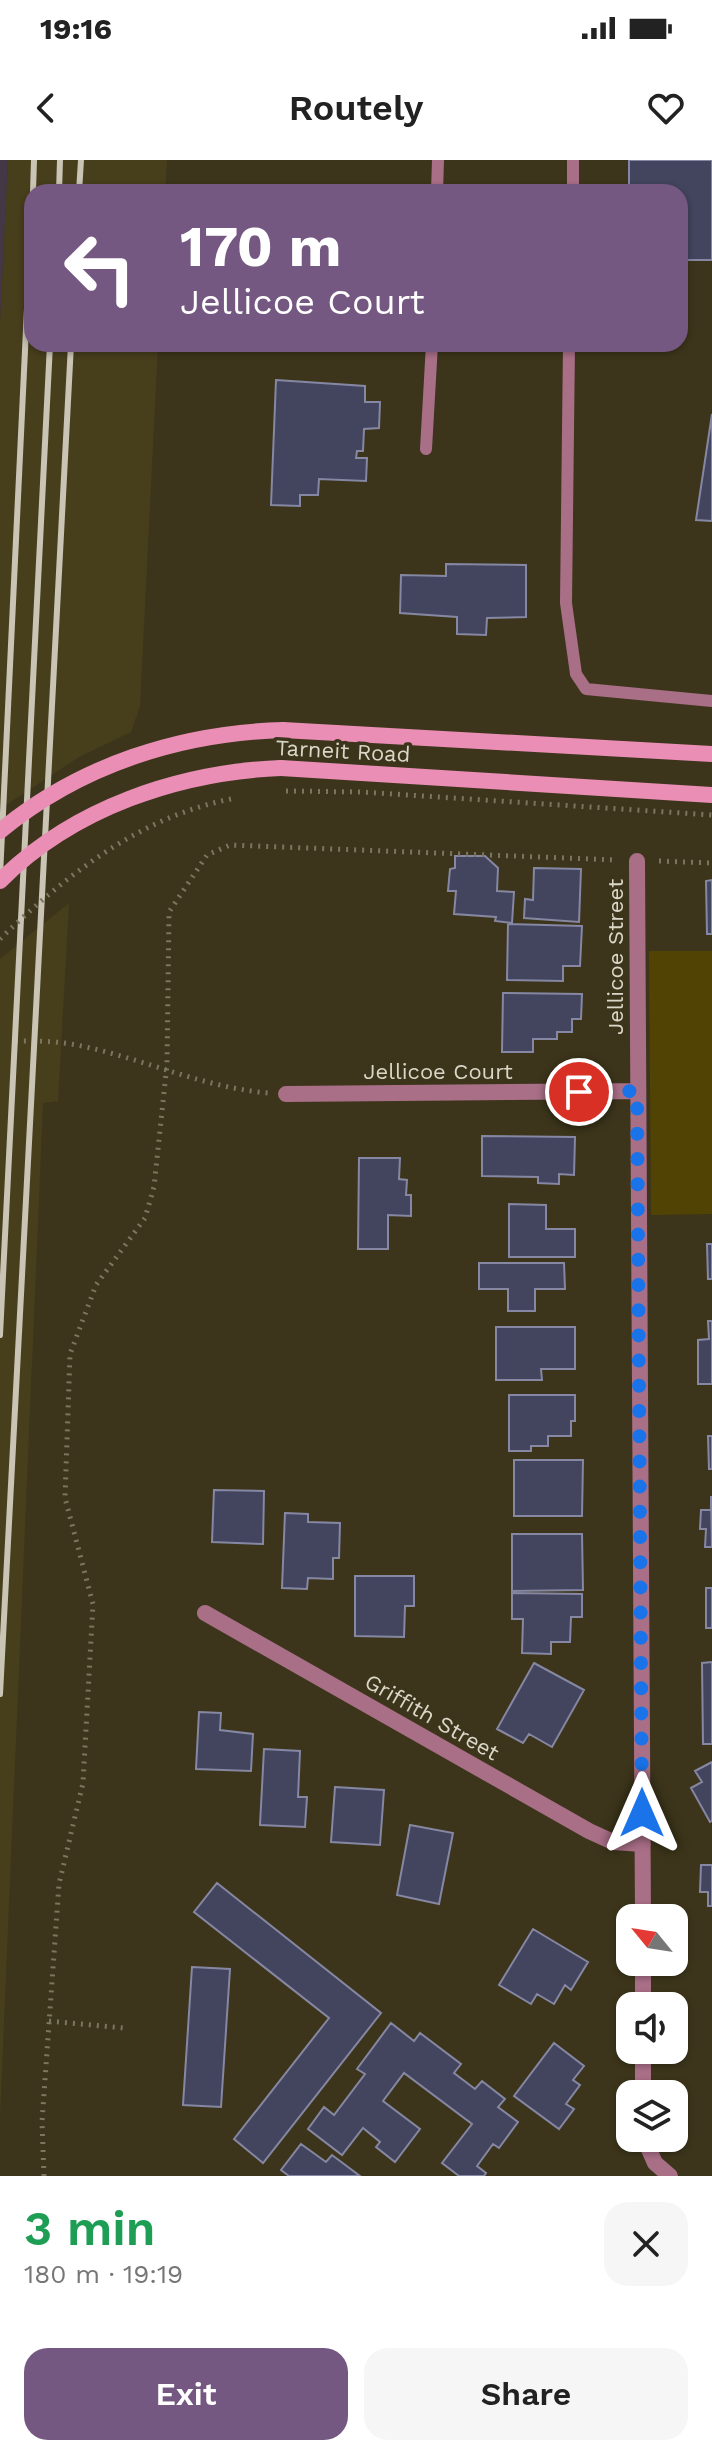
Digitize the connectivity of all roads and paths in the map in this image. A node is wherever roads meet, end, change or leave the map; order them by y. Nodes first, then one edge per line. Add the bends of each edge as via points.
1 (438, 160) edge
2 (573, 160) edge
3 (437, 184) edge
4 (573, 184) edge
5 (432, 352) edge
6 (569, 352) edge
7 (426, 449) dead end
8 (712, 701) edge
9 (712, 754) edge
10 (274, 791) dead end
11 (712, 795) edge
12 (245, 796) dead end
13 (712, 815) edge
14 (0, 831) edge
15 (637, 861) junction
16 (712, 863) edge
17 (0, 881) edge
18 (0, 939) edge
19 (16, 1041) dead end
20 (166, 1072) junction
21 (637, 1091) junction
22 (286, 1094) joint
23 (205, 1613) dead end
24 (643, 1844) junction
25 (643, 1904) edge
26 (49, 2021) junction
27 (124, 2028) dead end
28 (650, 2152) edge
29 (44, 2176) edge
30 (670, 2176) edge

1 - 3 lane
2 - 4 lane
5 - 7 lane
6 - 8 lane via 566,603 576,674 586,689
9 - 14 main road, Tarneit Road, bridge via 283,730 201,739 142,753 52,793
10 - 13 path, bridge
11 - 17 main road, Tarneit Road, bridge via 281,768 215,775 170,785 82,820
12 - 18 path, bridge via 202,804 123,841 76,870
15 - 16 path
15 - 20 path via 230,845 207,855 169,912
15 - 21 street, Jellicoe Street
19 - 20 path via 69,1044
20 - 22 path via 209,1084
20 - 26 path via 154,1187 145,1218 96,1285 70,1354 65,1498 93,1604 83,1783 59,1884
21 - 22 street, Jellicoe Court
21 - 24 street, Jellicoe Street
23 - 24 street, Griffith Street via 589,1831 613,1842
24 - 25 street, Jellicoe Street
26 - 27 path
26 - 29 path
28 - 30 street

